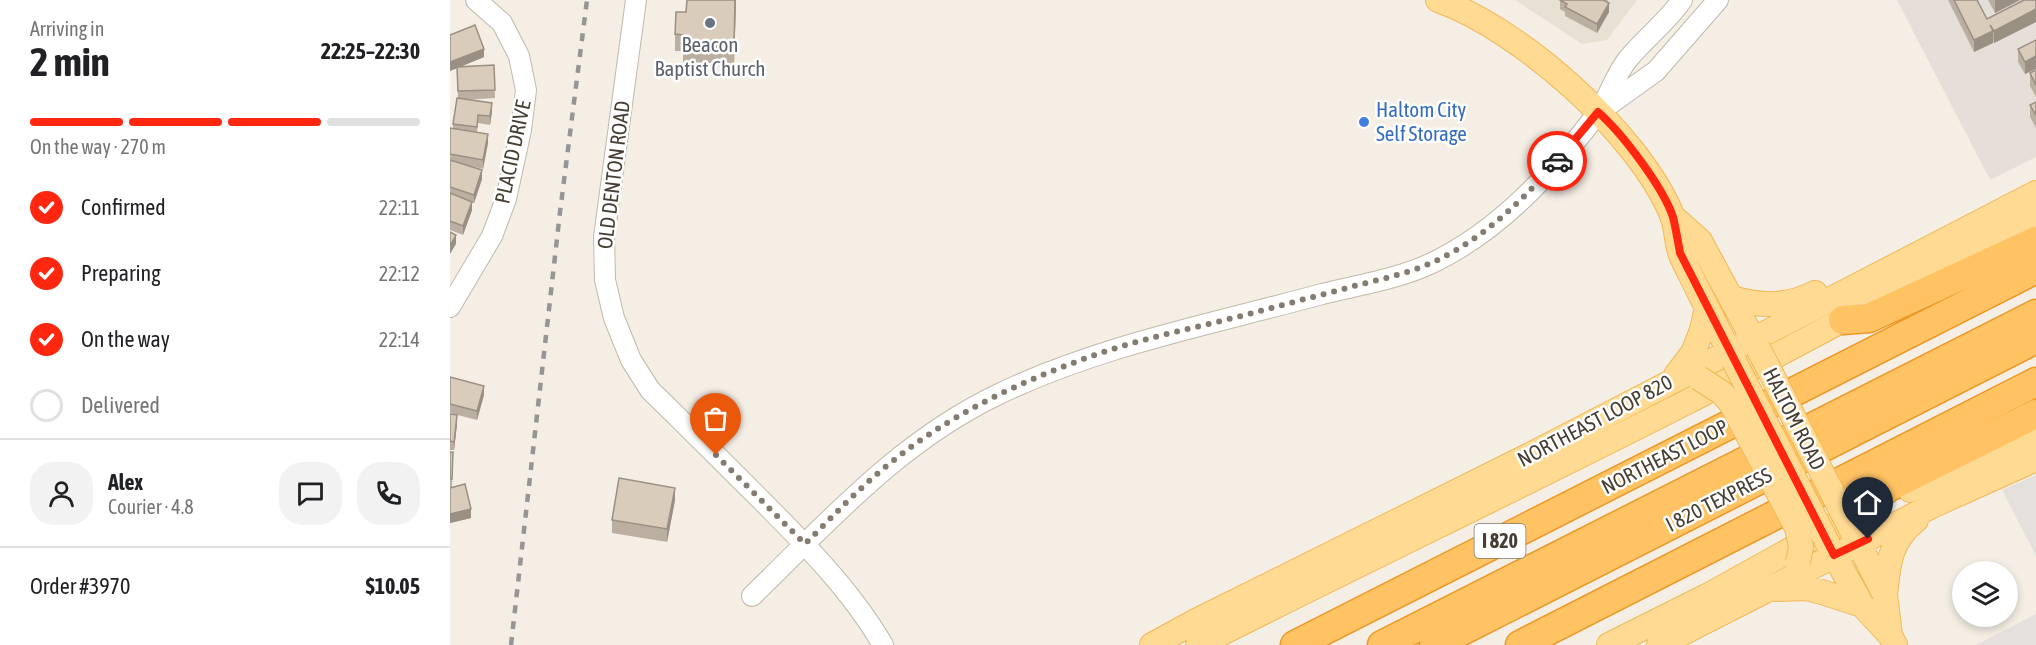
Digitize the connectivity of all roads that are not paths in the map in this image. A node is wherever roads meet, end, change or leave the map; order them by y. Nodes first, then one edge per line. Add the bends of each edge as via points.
1 (476, 0) edge
2 (636, 0) edge
3 (1438, 0) edge
4 (1682, 0) edge
5 (1718, 0) edge
6 (1598, 112) junction
7 (2036, 194) edge
8 (1672, 216) junction
9 (2036, 218) edge
10 (1972, 226) junction
11 (2036, 240) edge
12 (2036, 269) edge
13 (1732, 298) junction
14 (450, 307) edge
15 (1707, 308) junction
16 (2036, 314) edge
17 (1843, 320) junction
18 (2036, 339) edge
19 (1756, 344) junction
20 (1731, 356) junction
21 (1671, 381) junction
22 (2036, 382) edge
23 (2036, 414) edge
24 (2036, 436) edge
25 (2036, 459) edge
26 (1934, 505) junction
27 (1857, 529) junction
28 (805, 544) junction
29 (1832, 550) junction
30 (1784, 577) junction
31 (1885, 595) junction
32 (752, 596) dead end
33 (1862, 605) junction
34 (1892, 640) edge
35 (883, 645) edge
36 (1152, 645) edge
37 (1198, 645) edge
38 (1294, 645) edge
39 (1383, 645) edge
40 (1434, 645) edge
41 (1520, 645) edge
42 (1609, 645) edge
43 (1659, 645) edge

1 - 14 street, PLACID DRIVE via 502,23 519,56 526,90 506,199 492,236
2 - 28 street, OLD DENTON ROAD via 604,237 604,280 614,318 650,390
3 - 6 main road, HALTOM ROAD via 1500,32
4 - 6 street via 1627,60
5 - 6 street via 1656,71
6 - 8 main road, HALTOM ROAD via 1653,179
6 - 28 street via 1525,196 1469,242 1432,263 1392,278 1156,337 1074,362 1001,393 942,425 894,460
7 - 10 main road, NORTHEAST LOOP 820
8 - 13 main road, HALTOM ROAD via 1700,241
8 - 15 main road, HALTOM ROAD via 1680,253
9 - 17 main road
10 - 13 main road via 1956,223 1785,304 1749,303
10 - 19 main road, NORTHEAST LOOP 820
11 - 17 highway via 1869,318
12 - 38 highway, NORTHEAST LOOP / I 820
13 - 19 main road, HALTOM ROAD
15 - 20 main road, HALTOM ROAD
15 - 21 main road via 1693,353
16 - 39 highway, I 820 TEXPRESS
17 - 37 main road via 1683,404
18 - 40 highway, I 820 TEXPRESS
19 - 20 main road, NORTHEAST LOOP 820
19 - 27 main road, HALTOM ROAD, bridge
20 - 21 main road, NORTHEAST LOOP 820
20 - 29 main road, HALTOM ROAD, bridge
21 - 30 main road, bridge via 1700,378 1731,403 1797,528 1801,547
21 - 36 main road, NORTHEAST LOOP 820
22 - 41 highway
23 - 27 highway via 1889,487
24 - 27 main road
25 - 26 main road
26 - 27 main road
26 - 31 main road via 1898,537
27 - 29 main road
27 - 31 main road, HALTOM ROAD
27 - 42 main road
28 - 32 street
28 - 35 street, OLD DENTON ROAD
29 - 30 main road
29 - 33 main road, HALTOM ROAD
30 - 33 main road via 1789,588 1806,588
30 - 43 main road
31 - 34 main road, HALTOM ROAD
33 - 34 main road, HALTOM ROAD

